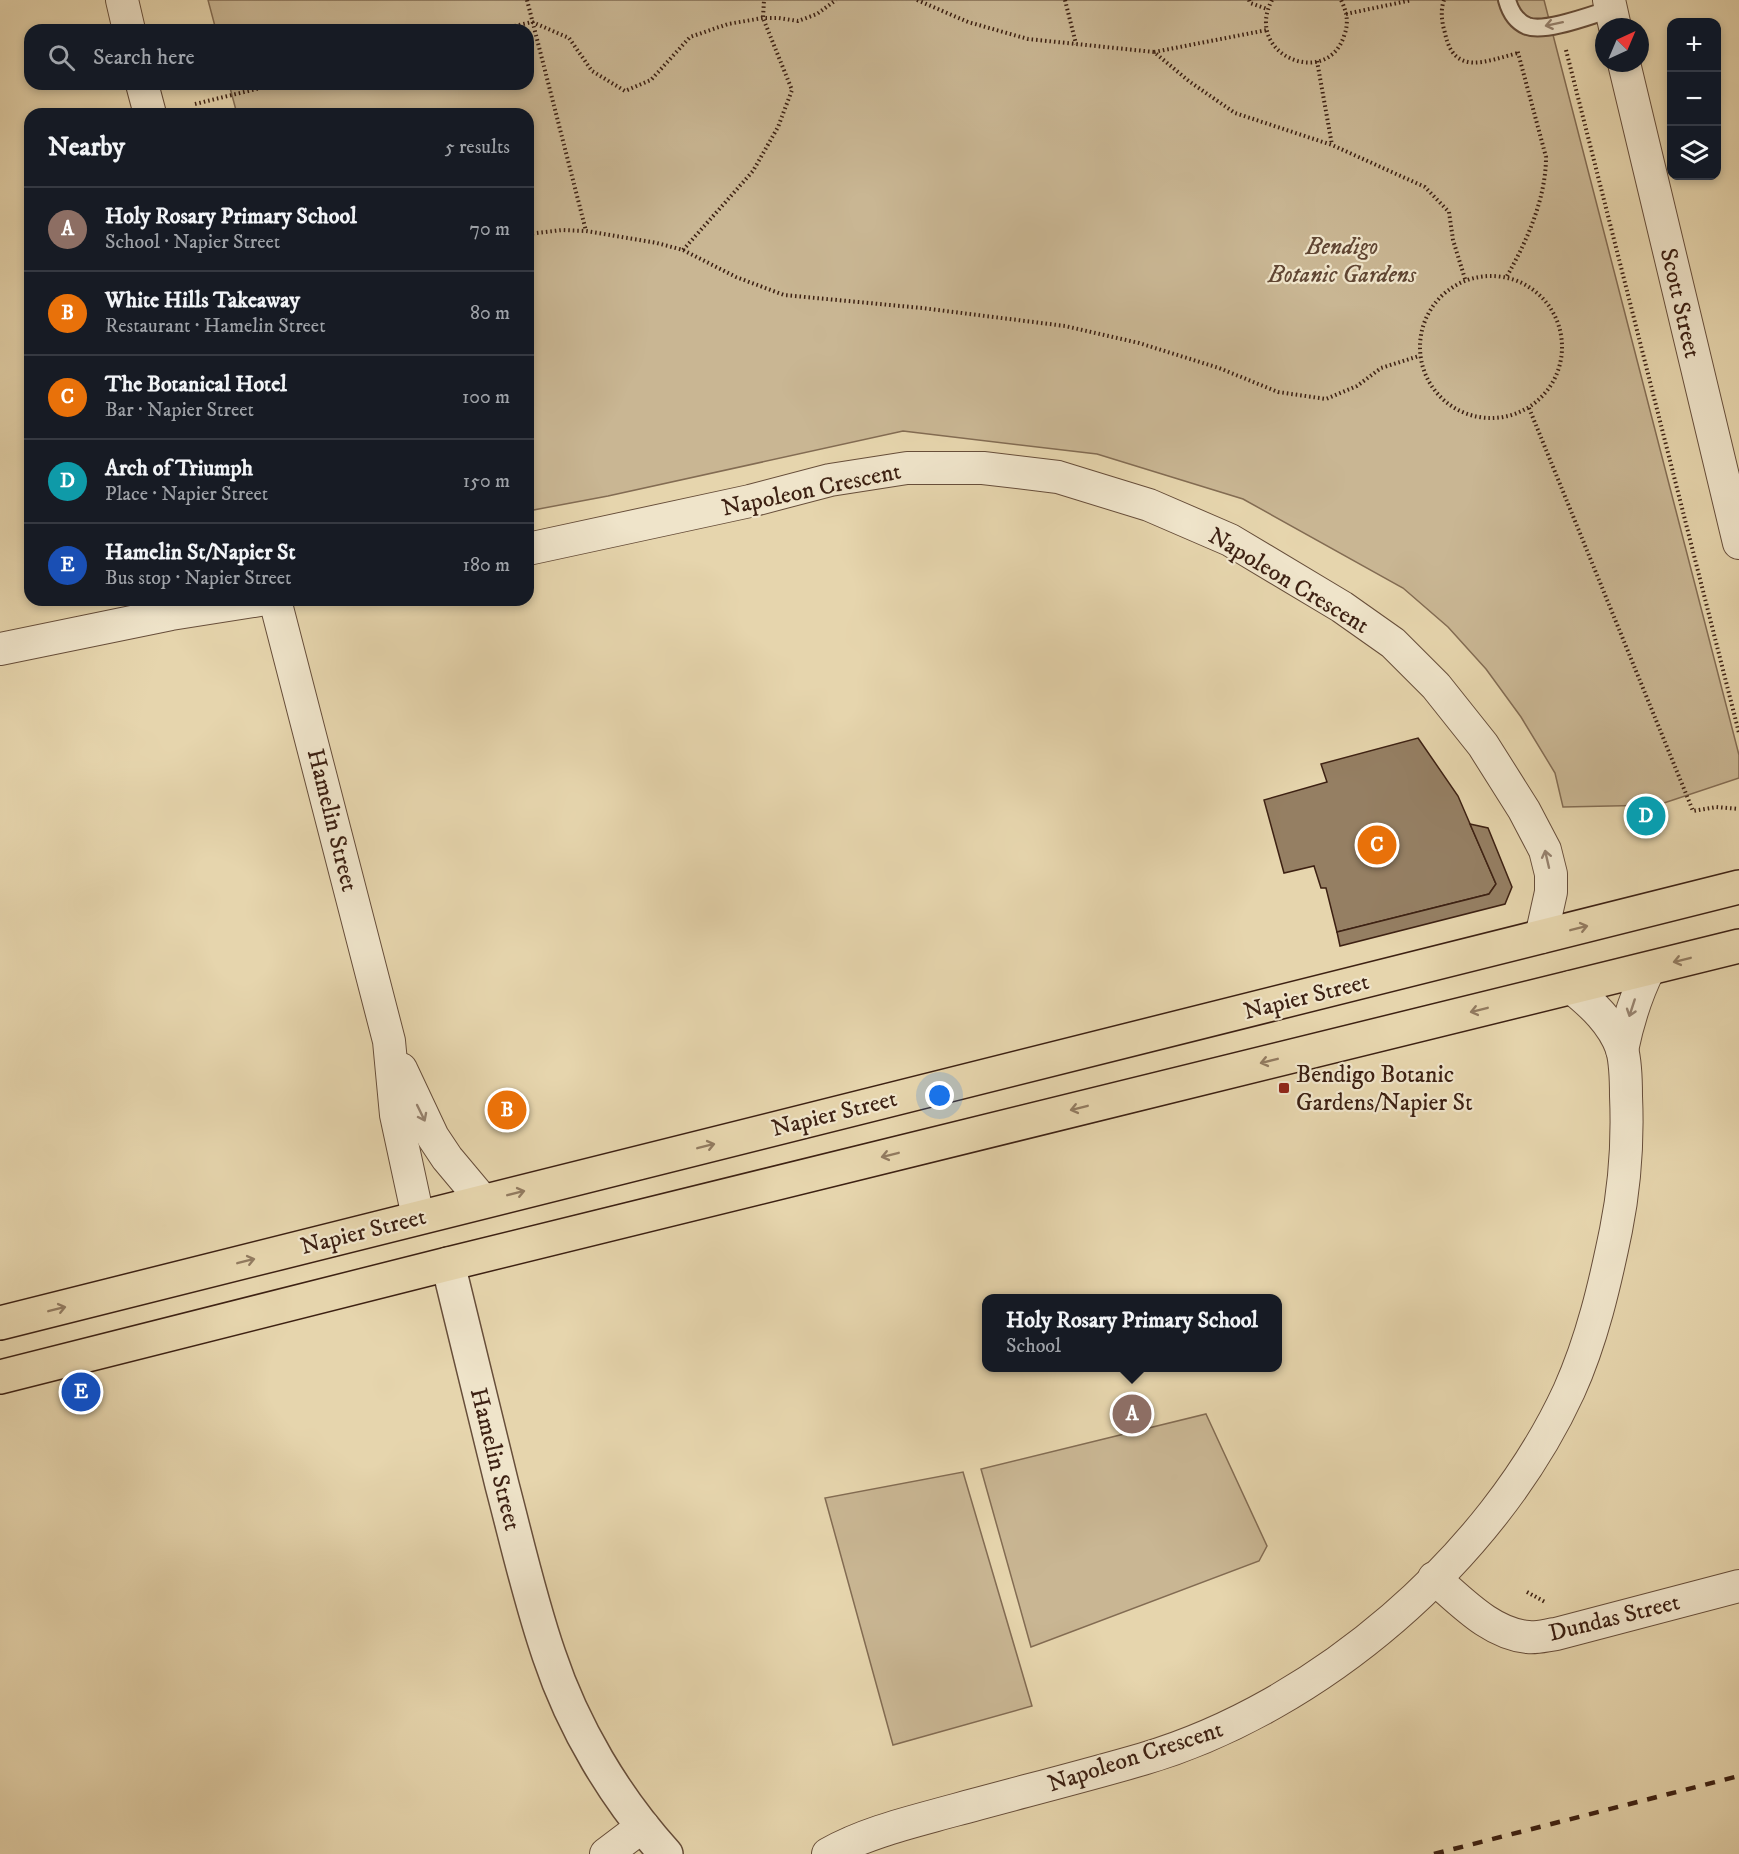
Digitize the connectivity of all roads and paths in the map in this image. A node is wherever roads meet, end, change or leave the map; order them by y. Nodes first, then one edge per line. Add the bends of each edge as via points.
1 (122, 0) edge
2 (527, 0) edge
3 (764, 0) edge
4 (836, 0) edge
5 (917, 0) edge
6 (1065, 0) edge
7 (1249, 0) edge
8 (1272, 0) edge
9 (1341, 0) edge
10 (1412, 0) edge
11 (1444, 0) edge
12 (1507, 0) edge
13 (1267, 9) junction
14 (1611, 12) edge
15 (1346, 14) junction
16 (763, 18) junction
17 (532, 22) junction
18 (1520, 22) junction
19 (128, 24) edge
20 (523, 24) edge
21 (534, 30) edge
22 (1267, 30) junction
23 (1076, 44) junction
24 (1565, 49) dead end
25 (1154, 52) junction
26 (1518, 53) junction
27 (1317, 61) junction
28 (1626, 72) edge
29 (144, 90) edge
30 (253, 90) edge
31 (195, 104) dead end
32 (148, 108) edge
33 (1332, 145) junction
34 (585, 231) junction
35 (534, 233) edge
36 (683, 250) junction
37 (1508, 276) junction
38 (1465, 279) junction
39 (1419, 356) junction
40 (1528, 408) junction
41 (1739, 543) edge
42 (534, 548) edge
43 (222, 606) edge
44 (277, 606) edge
45 (0, 649) edge
46 (1739, 733) edge
47 (1739, 809) edge
48 (1739, 887) edge
49 (1541, 937) junction
50 (1739, 946) edge
51 (1649, 969) junction
52 (1571, 987) junction
53 (389, 1041) junction
54 (1622, 1050) junction
55 (483, 1201) junction
56 (418, 1218) junction
57 (448, 1264) junction
58 (0, 1323) edge
59 (0, 1377) edge
60 (1434, 1578) junction
61 (1739, 1586) edge
62 (643, 1826) junction
63 (606, 1854) edge
64 (666, 1854) edge
65 (828, 1854) edge

1 - 19 street
2 - 17 path
3 - 16 path
4 - 16 path via 817,14 798,21
5 - 23 path via 968,22 1028,39
6 - 23 path
7 - 13 path
8 - 13 path
9 - 15 path
10 - 15 path
11 - 26 path via 1442,23 1451,54 1468,63
12 - 18 lane
13 - 22 path
14 -> 18 lane via 1539,27
15 - 27 path via 1343,40 1336,51
16 - 17 path via 728,24 690,37 651,80 625,91 592,71 569,38
16 - 36 path via 792,90 778,127 753,171
17 - 20 path
18 - 26 path
21 - 34 path
22 - 25 path
22 - 27 path via 1275,48 1285,57 1298,62
23 - 25 path
24 - 46 path
25 - 33 path via 1235,113
26 - 37 path via 1546,157 1546,172 1526,240
27 - 33 path
28 - 41 street, Scott Street
29 - 32 street
30 - 31 path
33 - 38 path via 1425,187 1449,212
34 - 35 path
34 - 36 path
36 - 39 path via 736,277 784,295 1065,326 1139,343 1219,368 1278,392 1317,398 1326,399 1357,386 1381,368
37 - 38 path
37 - 40 path via 1530,286 1548,302 1559,324 1563,347 1558,371 1547,392
38 - 39 path via 1444,291 1428,310 1420,333
39 - 40 path via 1426,379 1441,398 1460,412 1483,418 1507,417
40 - 47 path via 1693,810
49 -> 42 street, Napoleon Crescent via 1551,892 1545,850 1483,744 1436,686 1393,644 1342,607 1230,540 1149,505 1058,477 983,468 907,468 830,480
43 - 45 street
44 - 53 street, Hamelin Street
49 -> 48 highway, Napier Street
55 -> 49 highway, Napier Street
50 -> 51 highway
51 - 52 highway
51 -> 54 street, Napoleon Crescent via 1637,992
52 - 54 street, Napoleon Crescent via 1606,1021
52 -> 57 highway
53 -> 55 street, Hamelin Street via 432,1137
53 - 56 street, Hamelin Street via 396,1115
54 - 60 street, Napoleon Crescent via 1628,1145 1625,1177 1610,1260 1583,1354 1534,1456 1497,1508
55 - 56 highway, Napier Street
56 - 57 highway, Hamelin Street
58 -> 56 highway, Napier Street
57 - 59 highway
57 - 62 street, Hamelin Street via 526,1579 550,1658 599,1764
60 - 61 street, Dundas Street via 1503,1631 1528,1637 1556,1634
60 - 65 street, Napoleon Crescent via 1377,1632 1330,1668 1231,1725 1145,1758 904,1824
62 - 63 street
62 - 64 street, Hamelin Street

